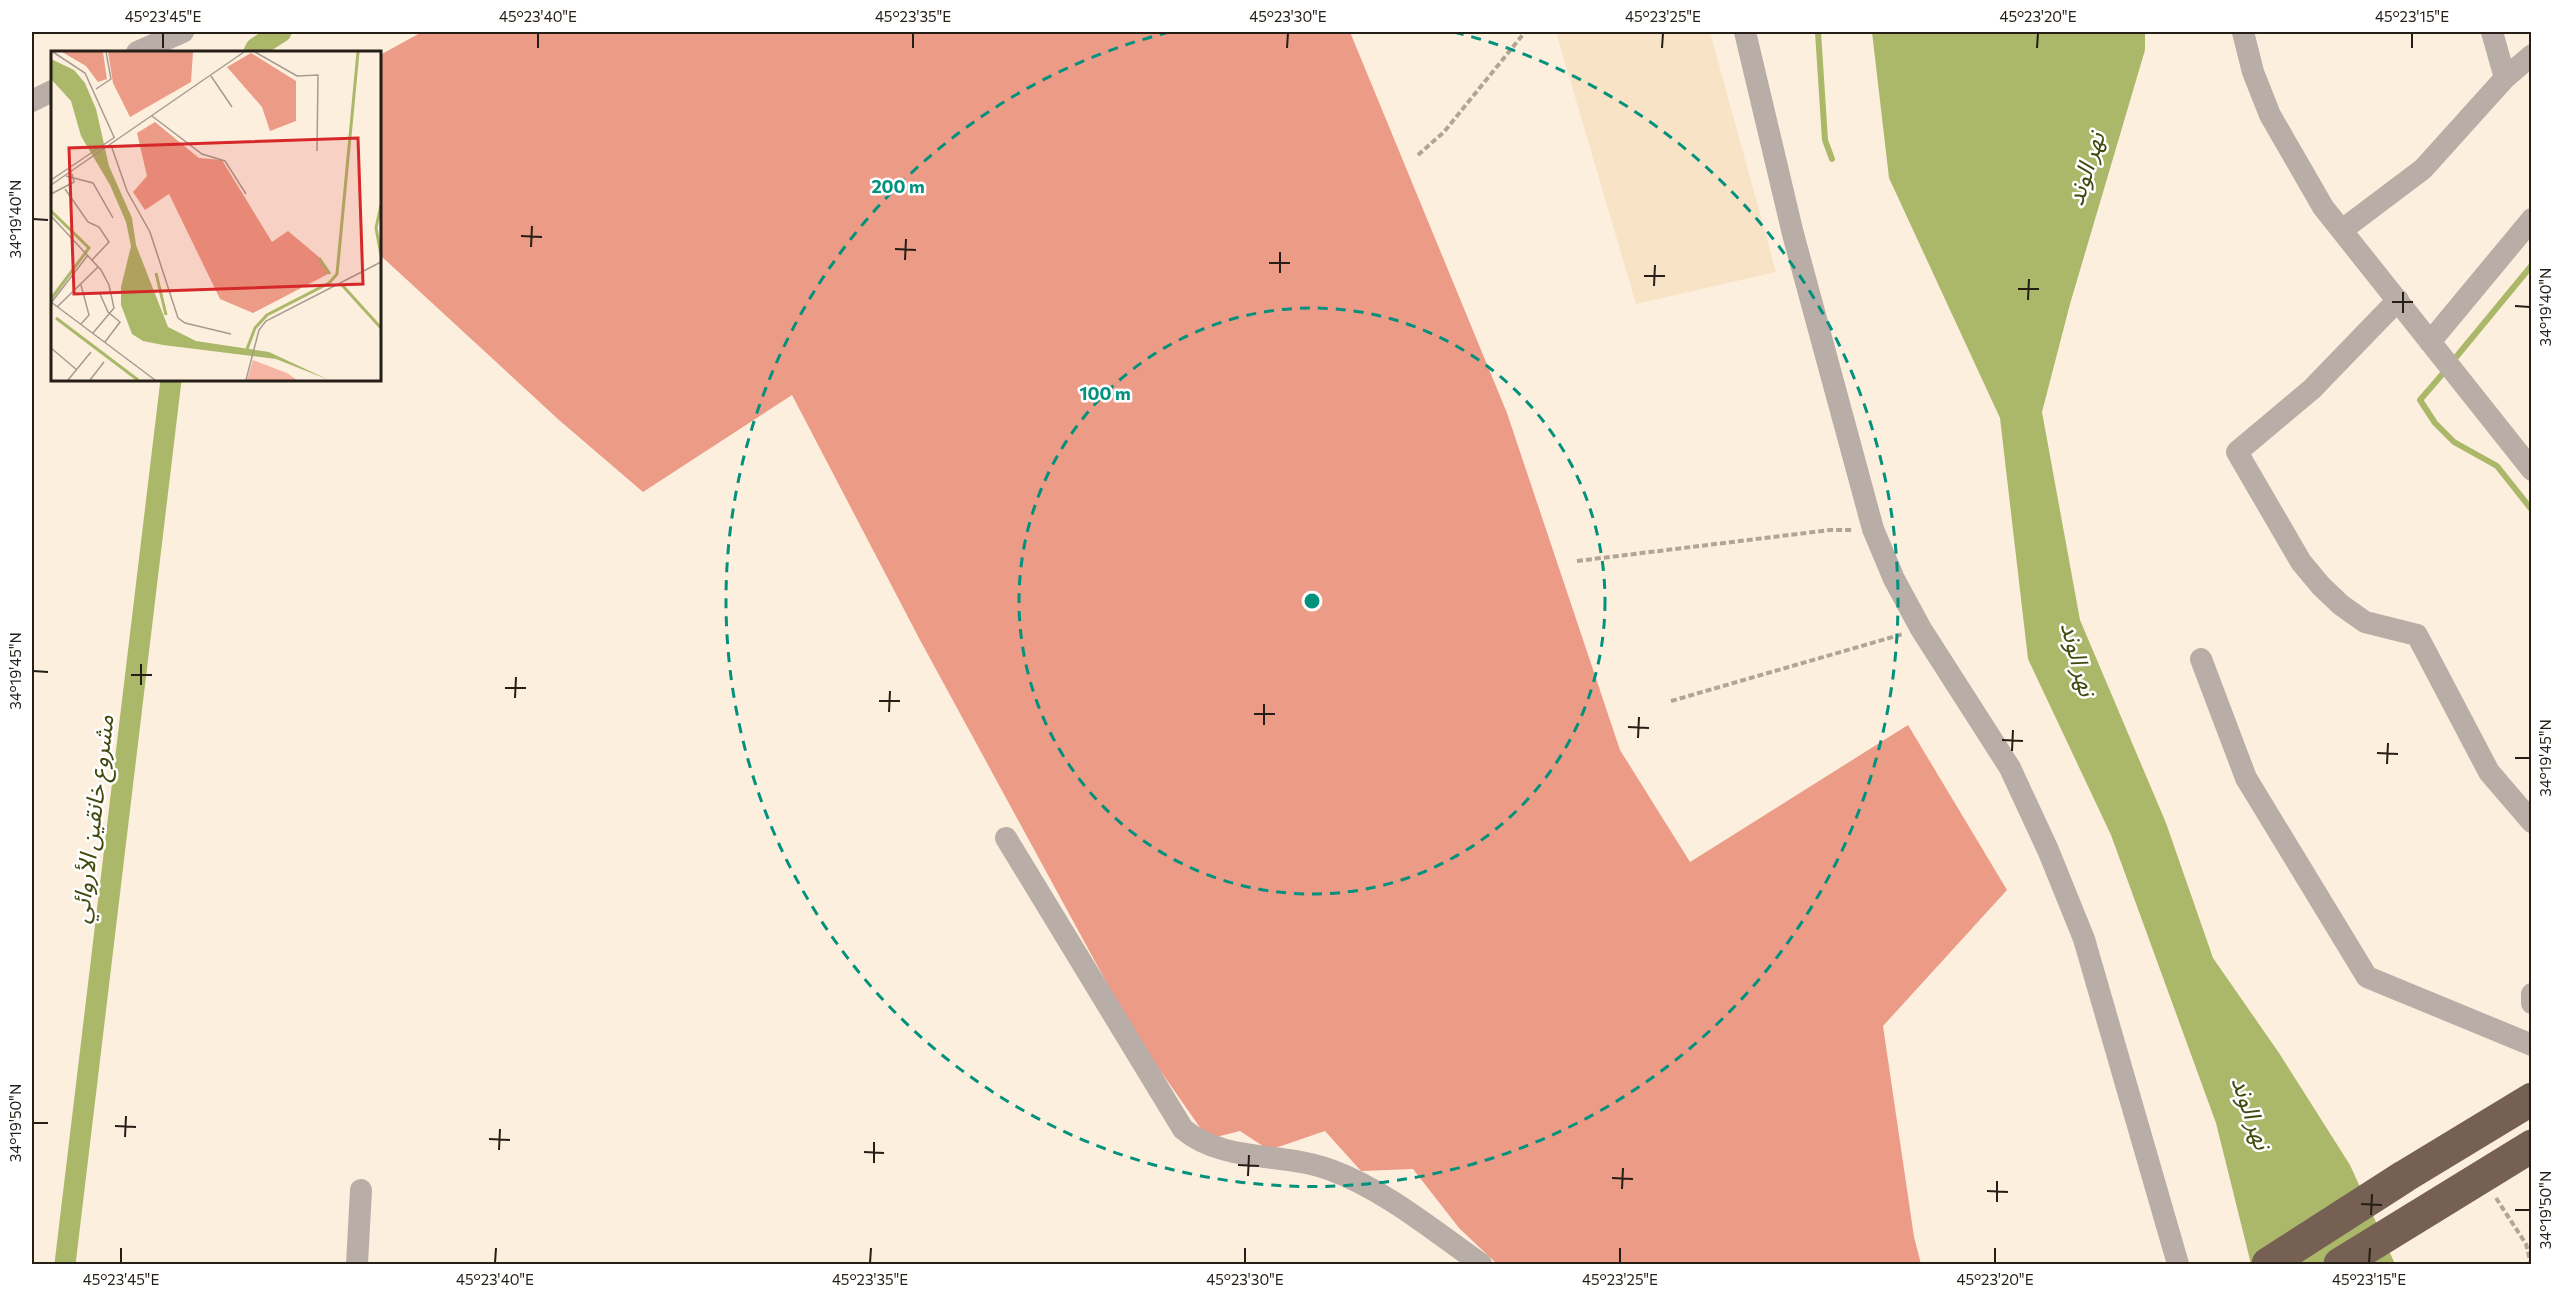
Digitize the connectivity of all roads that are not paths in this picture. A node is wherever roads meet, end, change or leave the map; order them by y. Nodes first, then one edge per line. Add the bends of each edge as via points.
1 (183, 32) edge
2 (1745, 32) edge
3 (2243, 32) edge
4 (2492, 32) edge
5 (139, 51) edge
6 (2532, 55) edge
7 (2505, 78) junction
8 (51, 92) edge
9 (32, 101) edge
10 (2532, 219) edge
11 (2342, 230) junction
12 (2398, 300) junction
13 (2436, 348) junction
14 (2532, 470) edge
15 (2201, 659) dead end
16 (2532, 822) edge
17 (1006, 838) dead end
18 (2532, 994) edge
19 (2532, 1003) edge
20 (2532, 1046) edge
21 (2532, 1099) edge
22 (2532, 1146) edge
23 (361, 1190) dead end
24 (357, 1264) edge
25 (1481, 1264) edge
26 (2178, 1264) edge
27 (2268, 1264) edge
28 (2340, 1264) edge

1 - 5 street
2 - 26 street via 1793,234 1873,529 1921,629 2010,768 2067,894 2084,939
3 - 11 street via 2270,115 2323,207
4 - 7 street
6 - 7 street
7 - 11 street via 2423,169
8 - 9 street
10 - 13 street
11 - 12 street
12 - 13 street
12 - 16 street via 2312,389 2237,452 2301,562 2321,586 2364,622 2417,635 2488,772
13 - 14 street
15 - 20 street via 2246,778 2367,977
17 - 25 street via 1183,1129 1214,1147 1309,1161 1334,1171 1390,1202
18 - 19 street
21 - 27 highway
22 - 28 highway
23 - 24 street

